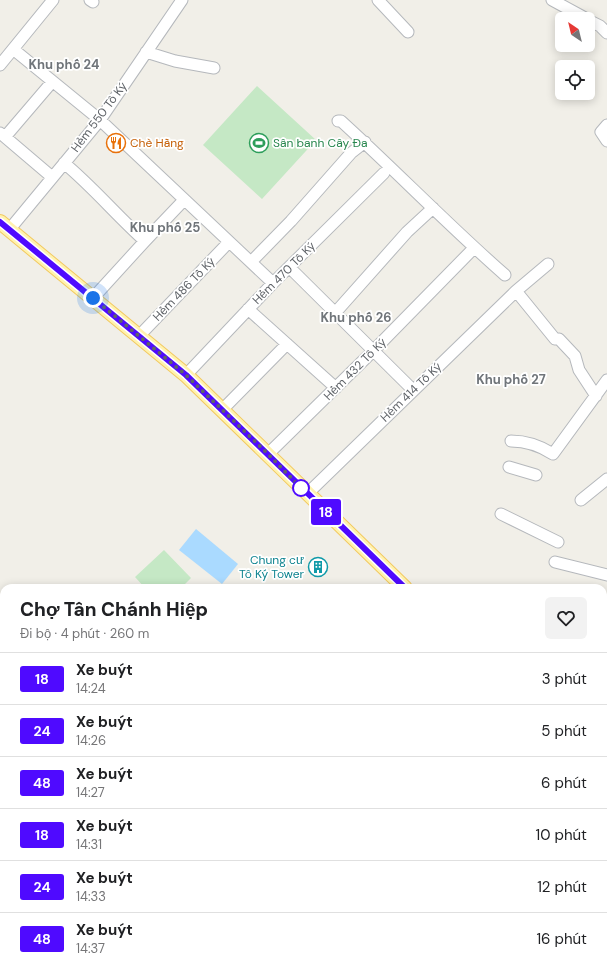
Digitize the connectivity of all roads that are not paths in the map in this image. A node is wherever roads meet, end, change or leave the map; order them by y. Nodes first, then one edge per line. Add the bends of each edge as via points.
1 (53, 0) edge
2 (182, 0) edge
3 (378, 0) edge
4 (557, 3) edge
5 (574, 12) edge
6 (595, 23) edge
7 (408, 32) dead end
8 (607, 33) edge
9 (13, 49) junction
10 (146, 52) junction
11 (0, 65) edge
12 (214, 68) dead end
13 (52, 82) junction
14 (100, 120) junction
15 (338, 121) dead end
16 (607, 126) edge
17 (2, 135) edge
18 (607, 141) edge
19 (365, 142) junction
20 (64, 163) junction
21 (384, 173) dead end
22 (52, 177) junction
23 (184, 200) junction
24 (433, 208) junction
25 (5, 226) edge
26 (144, 241) junction
27 (229, 242) junction
28 (474, 248) junction
29 (251, 262) junction
30 (548, 264) dead end
31 (290, 267) junction
32 (506, 275) dead end
33 (273, 283) junction
34 (516, 291) junction
35 (93, 298) junction
36 (248, 309) junction
37 (335, 313) junction
38 (139, 336) junction
39 (287, 344) junction
40 (373, 351) junction
41 (186, 375) junction
42 (607, 380) edge
43 (336, 388) junction
44 (414, 390) junction
45 (596, 396) junction
46 (222, 410) junction
47 (511, 441) dead end
48 (268, 454) junction
49 (509, 467) dead end
50 (536, 475) dead end
51 (607, 479) edge
52 (307, 494) junction
53 (582, 500) dead end
54 (501, 514) dead end
55 (558, 542) dead end
56 (555, 562) dead end
57 (607, 575) edge
58 (401, 584) edge

1 - 9 street
2 - 10 street, Hẻm 550 Tô Ký
3 - 7 street
4 - 5 street
6 - 8 street
9 - 11 street
9 - 13 street
10 - 12 street
10 - 14 street, Hẻm 550 Tô Ký
13 - 14 street
13 - 17 street
14 - 20 street, Hẻm 550 Tô Ký
14 - 23 street
15 - 19 street
16 - 18 street via 601,132
17 - 22 street
19 - 24 street
19 - 29 street via 351,153
20 - 22 street, Hẻm 550 Tô Ký
20 - 26 street
21 - 31 street, Hẻm 470 Tô Ký
22 - 25 street, Hẻm 550 Tô Ký
23 - 26 street
23 - 27 street
24 - 28 street
24 - 37 street via 407,232
25 - 35 main road
26 - 35 street
27 - 29 street
27 - 38 street, Hẻm 486 Tô Ký
28 - 32 street
28 - 40 street, Hẻm 432 Tô Ký
29 - 33 street
30 - 34 street, Hẻm 414 Tô Ký
31 - 33 street, Hẻm 470 Tô Ký
31 - 37 street
33 - 36 street, Hẻm 470 Tô Ký
34 - 44 street, Hẻm 414 Tô Ký
34 - 45 street via 575,356 579,370
35 - 38 main road
36 - 39 street
36 - 41 street, Hẻm 470 Tô Ký
37 - 40 street
38 - 41 main road
39 - 43 street
39 - 46 street
40 - 43 street, Hẻm 432 Tô Ký
40 - 44 street
41 - 46 main road
42 - 45 street
43 - 48 street, Hẻm 432 Tô Ký
44 - 52 street, Hẻm 414 Tô Ký
45 - 47 street via 553,454 536,444
46 - 48 main road
48 - 52 main road
49 - 50 street
51 - 53 street
52 - 58 main road
54 - 55 street
56 - 57 street

